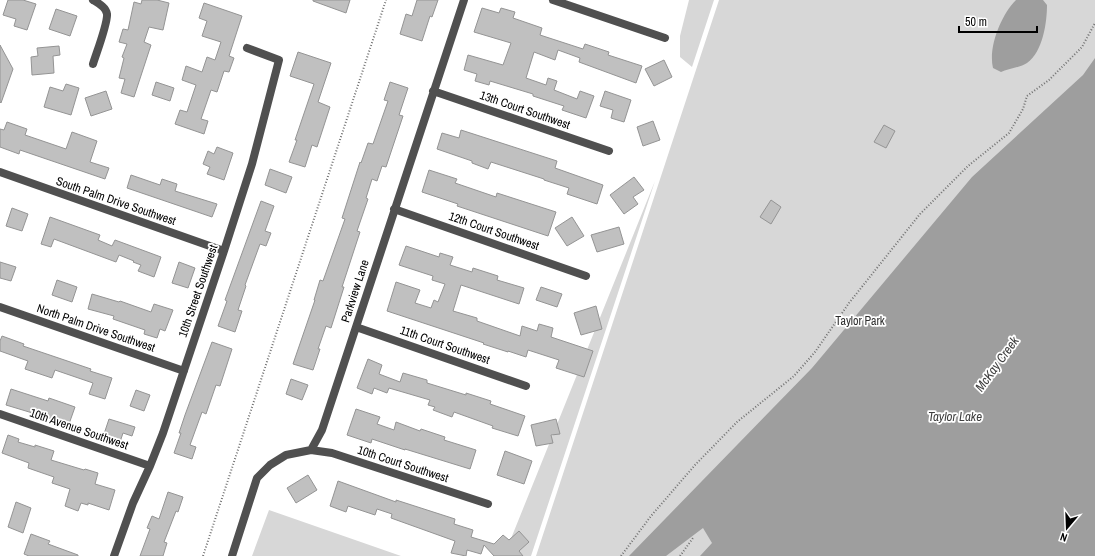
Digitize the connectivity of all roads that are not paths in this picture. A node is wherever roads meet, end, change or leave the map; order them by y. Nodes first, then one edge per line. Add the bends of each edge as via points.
1 (93, 0) edge
2 (464, 0) edge
3 (553, 0) edge
4 (665, 38) dead end
5 (247, 48) dead end
6 (93, 64) dead end
7 (433, 91) junction
8 (609, 151) dead end
9 (0, 172) edge
10 (394, 209) junction
11 (224, 252) junction
12 (586, 276) dead end
13 (0, 308) edge
14 (356, 327) junction
15 (184, 371) junction
16 (526, 386) dead end
17 (0, 414) edge
18 (311, 450) junction
19 (150, 466) junction
20 (488, 504) dead end
21 (114, 556) edge
22 (232, 556) edge

1 - 6 street via 107,13
2 - 7 street, Parkview Lane
3 - 4 street
5 - 11 street, 10th Street Southwest via 279,60 252,164
7 - 8 street, 13th Court Southwest
7 - 10 street, Parkview Lane
9 - 11 street, South Palm Drive Southwest
10 - 12 street, 12th Court Southwest
10 - 14 street, Parkview Lane
11 - 15 street, 10th Street Southwest
13 - 15 street, North Palm Drive Southwest
14 - 16 street, 11th Court Southwest
14 - 18 street, Parkview Lane via 322,430
15 - 19 street, 10th Street Southwest
17 - 19 street, 10th Avenue Southwest
18 - 20 street, 10th Court Southwest via 332,453
18 - 22 street via 286,455 270,465 257,478
19 - 21 street, 10th Street Southwest via 133,503

